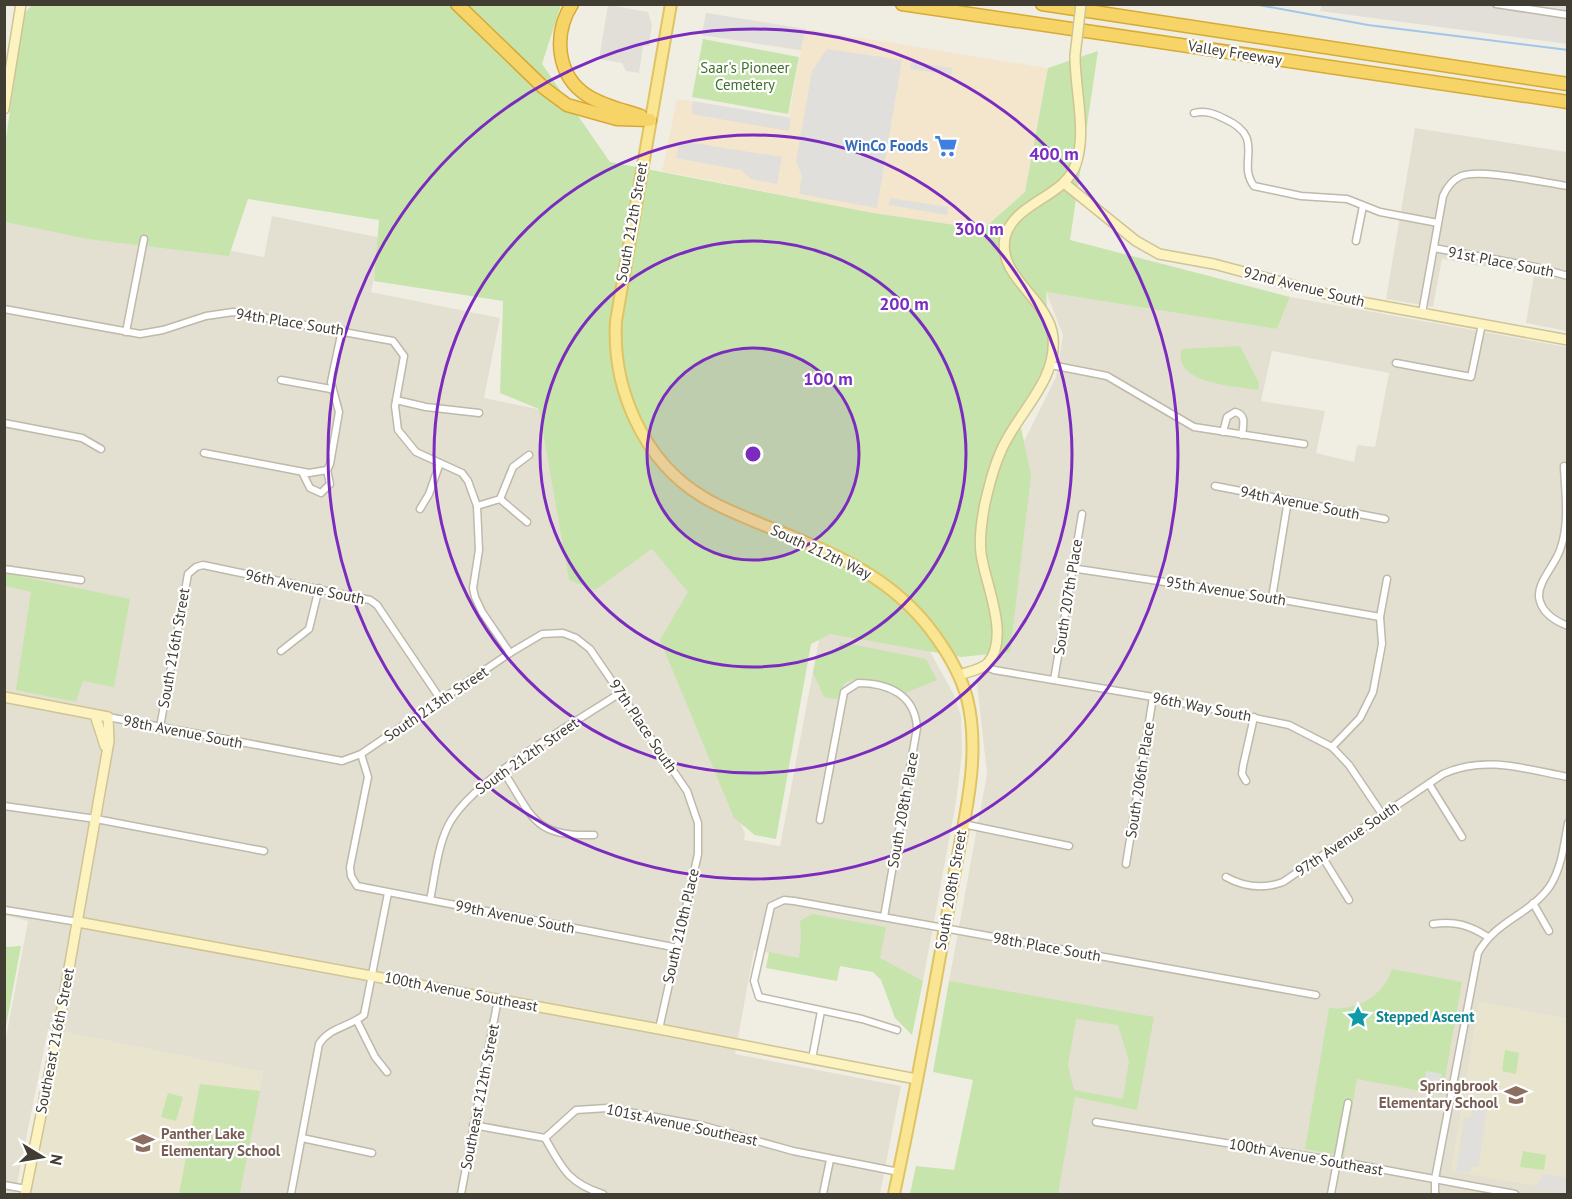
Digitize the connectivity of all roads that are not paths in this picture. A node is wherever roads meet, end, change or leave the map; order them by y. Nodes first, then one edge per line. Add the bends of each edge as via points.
1 (21, 4) edge
2 (457, 4) edge
3 (572, 4) edge
4 (671, 4) edge
5 (902, 4) edge
6 (1042, 4) edge
7 (1082, 4) edge
8 (1496, 4) edge
9 (1052, 5) edge
10 (1568, 15) edge
11 (1568, 84) edge
12 (1568, 102) edge
13 (4, 109) edge
14 (1194, 113) dead end
15 (650, 120) junction
16 (1064, 183) junction
17 (1568, 186) edge
18 (1363, 206) junction
19 (1438, 223) junction
20 (144, 239) dead end
21 (1356, 241) dead end
22 (1434, 248) junction
23 (1568, 276) edge
24 (4, 309) edge
25 (1422, 313) junction
26 (1482, 324) junction
27 (342, 330) junction
28 (126, 332) junction
29 (1568, 340) edge
30 (1396, 363) dead end
31 (1051, 364) junction
32 (281, 380) dead end
33 (331, 389) junction
34 (396, 400) junction
35 (479, 413) dead end
36 (4, 423) edge
37 (1223, 432) junction
38 (1242, 435) junction
39 (645, 436) joint
40 (1304, 444) dead end
41 (101, 449) dead end
42 (204, 453) dead end
43 (529, 455) dead end
44 (440, 463) junction
45 (1564, 466) dead end
46 (327, 470) junction
47 (305, 473) junction
48 (1215, 486) dead end
49 (500, 499) junction
50 (1288, 500) junction
51 (477, 506) junction
52 (420, 508) dead end
53 (1082, 514) dead end
54 (1385, 519) dead end
55 (526, 522) dead end
56 (1071, 568) junction
57 (4, 569) edge
58 (191, 570) joint
59 (1387, 579) dead end
60 (81, 580) dead end
61 (320, 588) junction
62 (1272, 598) junction
63 (1380, 617) junction
64 (1568, 626) edge
65 (576, 638) joint
66 (281, 651) dead end
67 (510, 653) junction
68 (984, 666) junction
69 (959, 675) junction
70 (1054, 680) junction
71 (620, 693) junction
72 (4, 697) edge
73 (1153, 697) junction
74 (967, 699) joint
75 (441, 700) junction
76 (95, 715) junction
77 (108, 717) junction
78 (1254, 717) junction
79 (160, 727) junction
80 (1332, 747) junction
81 (361, 754) junction
82 (502, 771) junction
83 (104, 772) junction
84 (1568, 777) edge
85 (1246, 781) dead end
86 (1430, 784) junction
87 (4, 806) edge
88 (1382, 814) junction
89 (96, 819) junction
90 (820, 820) dead end
91 (1568, 822) edge
92 (698, 823) joint
93 (963, 824) junction
94 (594, 835) dead end
95 (1462, 837) dead end
96 (1069, 846) dead end
97 (264, 851) dead end
98 (1323, 858) junction
99 (1126, 864) dead end
100 (1226, 877) dead end
101 (388, 892) junction
102 (430, 900) junction
103 (1349, 900) dead end
104 (1533, 903) junction
105 (5, 909) edge
106 (884, 917) junction
107 (78, 922) junction
108 (1433, 924) dead end
109 (945, 928) junction
110 (1549, 931) dead end
111 (1488, 937) junction
112 (678, 948) junction
113 (374, 976) junction
114 (1316, 995) dead end
115 (498, 999) junction
116 (821, 1011) junction
117 (357, 1021) junction
118 (659, 1029) junction
119 (897, 1030) dead end
120 (812, 1059) junction
121 (387, 1072) dead end
122 (916, 1079) junction
123 (1348, 1103) dead end
124 (1096, 1122) dead end
125 (473, 1125) junction
126 (302, 1138) junction
127 (545, 1138) junction
128 (372, 1153) dead end
129 (830, 1160) junction
130 (1337, 1161) junction
131 (899, 1172) junction
132 (1435, 1179) junction
133 (4, 1185) edge
134 (26, 1192) edge
135 (291, 1194) edge
136 (461, 1194) edge
137 (603, 1194) edge
138 (823, 1194) edge
139 (894, 1194) edge
140 (1331, 1194) edge
141 (1435, 1194) edge
142 (1515, 1194) edge

1 - 13 street
2 - 15 highway via 544,88 567,105 617,119
3 - 15 highway via 559,39 562,62 571,80 594,100
4 - 15 main road, South 212th Street
5 - 12 highway, Valley Freeway
6 - 9 highway, Valley Freeway
7 - 16 street, bridge via 1075,56 1079,147 1076,165
8 - 10 street
9 - 11 highway, Valley Freeway
14 - 18 street via 1207,111 1239,125 1248,141 1250,180 1258,187 1301,196 1340,198
15 - 39 main road, South 212th Street via 615,334 622,389
16 - 25 street, 92nd Avenue South via 1159,255 1215,264 1345,299
16 - 31 street via 1014,220 1005,247 1010,268 1049,321 1053,337
17 - 19 street via 1480,174 1458,177 1443,196
18 - 19 street
18 - 21 street
19 - 22 street
20 - 28 street
22 - 23 street, 91st Place South
22 - 25 street
24 - 28 street, 94th Place South
25 - 26 street, 92nd Avenue South
26 - 29 street, 92nd Avenue South
26 - 30 street via 1471,377
27 - 28 street, 94th Place South via 233,312 163,330
27 - 33 street
27 - 34 street, 94th Place South via 398,345 404,356
31 - 37 street via 1101,373 1187,425
31 - 68 street via 1006,440 985,504 981,553 996,622 992,654
32 - 33 street
33 - 46 street via 339,412
34 - 35 street
34 - 44 street via 396,419 404,440 416,452
36 - 41 street via 82,438
37 - 38 street
37 - 38 street via 1227,417 1235,412 1244,420
38 - 40 street
39 - 69 main road, South 212th Way via 672,471 701,496 833,555 893,588 931,630
42 - 47 street
43 - 49 street via 513,466
44 - 51 street via 462,473
44 - 52 street
45 - 64 street via 1564,534 1539,597 1554,620
46 - 47 street
46 - 47 street via 330,484 321,493 313,491
48 - 50 street, 94th Avenue South
49 - 51 street
49 - 55 street
50 - 54 street, 94th Avenue South
50 - 62 street
51 - 67 street via 475,597
53 - 56 street, South 207th Place
56 - 62 street, 95th Avenue South
56 - 70 street, South 207th Place
57 - 60 street
58 - 61 street, 96th Avenue South via 203,565
58 - 79 street, South 216th Street
59 - 63 street
61 - 66 street via 309,629
61 - 75 street, 96th Avenue South via 362,597 376,605
62 - 63 street, 95th Avenue South
63 - 80 street via 1382,644 1370,702 1353,728
65 - 67 street, South 213th Street via 563,633 542,634
65 - 71 street, 97th Place South via 590,649
67 - 75 street, South 213th Street
68 - 69 street
68 - 70 street, 96th Way South
69 - 74 main road, South 212th Way
70 - 73 street, 96th Way South
71 - 82 street, South 212th Street
71 - 92 street, 97th Place South via 687,791
72 - 76 street, 98th Avenue South
73 - 78 street, 96th Way South
73 - 99 street, South 206th Place
74 - 93 main road, South 208th Street via 973,739
75 - 81 street, South 213th Street
76 - 77 street, 98th Avenue South
76 - 83 street via 104,743
77 - 79 street, 98th Avenue South
77 - 83 street
78 - 80 street, 96th Way South via 1305,731
78 - 85 street via 1242,774
79 - 81 street, 98th Avenue South via 332,760 342,761
80 - 88 street, 96th Way South via 1350,765
81 - 101 street, 99th Avenue South via 368,777 350,867 354,883 361,888
82 - 94 street via 547,830 572,836
82 - 102 street, South 212th Street via 474,792 447,826
83 - 89 street
84 - 86 street via 1499,764 1471,764 1443,774
86 - 88 street, 97th Avenue South
86 - 95 street
87 - 89 street
88 - 98 street, 97th Avenue South
89 - 97 street
89 - 107 street
90 - 106 street, South 208th Place via 843,697 850,686 864,683 891,688 911,704 917,728
91 - 104 street via 1558,870 1549,887
92 - 112 street, South 210th Place via 698,854
93 - 96 street
93 - 109 main road, South 208th Street
98 - 100 street, 97th Avenue South via 1275,885 1247,886
98 - 103 street
101 - 102 street, 99th Avenue South
101 - 113 street
102 - 112 street, 99th Avenue South
104 - 110 street
104 - 111 street
105 - 107 street, 100th Avenue Southeast
106 - 109 street, 98th Place South
106 - 116 street, 98th Place South via 784,900 768,909 754,981 759,997
107 - 113 street, 100th Avenue Southeast
107 - 134 street, Southeast 216th Street
108 - 111 street via 1459,923
109 - 114 street, 98th Place South
109 - 122 main road, South 208th Street
111 - 132 street via 1478,953
112 - 118 street, South 210th Place
113 - 115 street, 100th Avenue Southeast
113 - 117 street via 368,1007
115 - 118 street, 100th Avenue Southeast
115 - 125 street, Southeast 212th Street
116 - 119 street
116 - 120 street
117 - 121 street
117 - 126 street via 325,1035 316,1053
118 - 120 street, 100th Avenue Southeast
120 - 122 street, 100th Avenue Southeast
122 - 131 main road, South 208th Street
123 - 130 street
124 - 130 street, 100th Avenue Southeast
125 - 127 street
125 - 136 street, Southeast 212th Street
126 - 128 street
126 - 135 street
127 - 129 street, 101st Avenue Southeast via 576,1110 607,1108 704,1126
127 - 137 street via 569,1177
129 - 131 street, 101st Avenue Southeast
129 - 138 street
130 - 132 street, 100th Avenue Southeast
130 - 140 street
131 - 139 main road, South 208th Street
132 - 141 street
132 - 142 street, 100th Avenue Southeast
133 - 134 street

